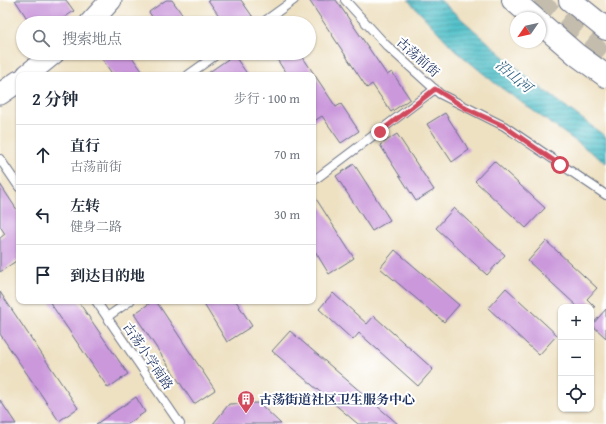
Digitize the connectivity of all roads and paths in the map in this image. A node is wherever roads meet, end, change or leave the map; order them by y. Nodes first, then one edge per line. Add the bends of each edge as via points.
1 (111, 0) edge
2 (294, 0) edge
3 (345, 0) edge
4 (513, 0) edge
5 (570, 0) edge
6 (527, 12) edge
7 (96, 16) edge
8 (272, 16) edge
9 (546, 28) edge
10 (606, 29) edge
11 (45, 60) edge
12 (209, 60) edge
13 (31, 72) edge
14 (192, 72) edge
15 (606, 76) edge
16 (16, 83) edge
17 (435, 89) junction
18 (0, 94) edge
19 (0, 159) edge
20 (316, 179) edge
21 (16, 183) edge
22 (606, 195) edge
23 (98, 304) edge
24 (126, 304) edge
25 (107, 317) junction
26 (180, 424) edge

1 - 7 street
2 - 8 lane
3 - 17 lane, 古荡前街 via 386,45
4 - 6 main road
5 - 10 main road
9 - 15 main road
11 - 13 street
12 - 14 lane
16 - 18 street
17 - 20 lane
17 - 22 lane, 古荡前街 via 467,109 504,126
19 - 21 lane
23 - 25 lane, 古荡小学南路
24 - 25 lane
25 - 26 lane, 古荡小学南路

